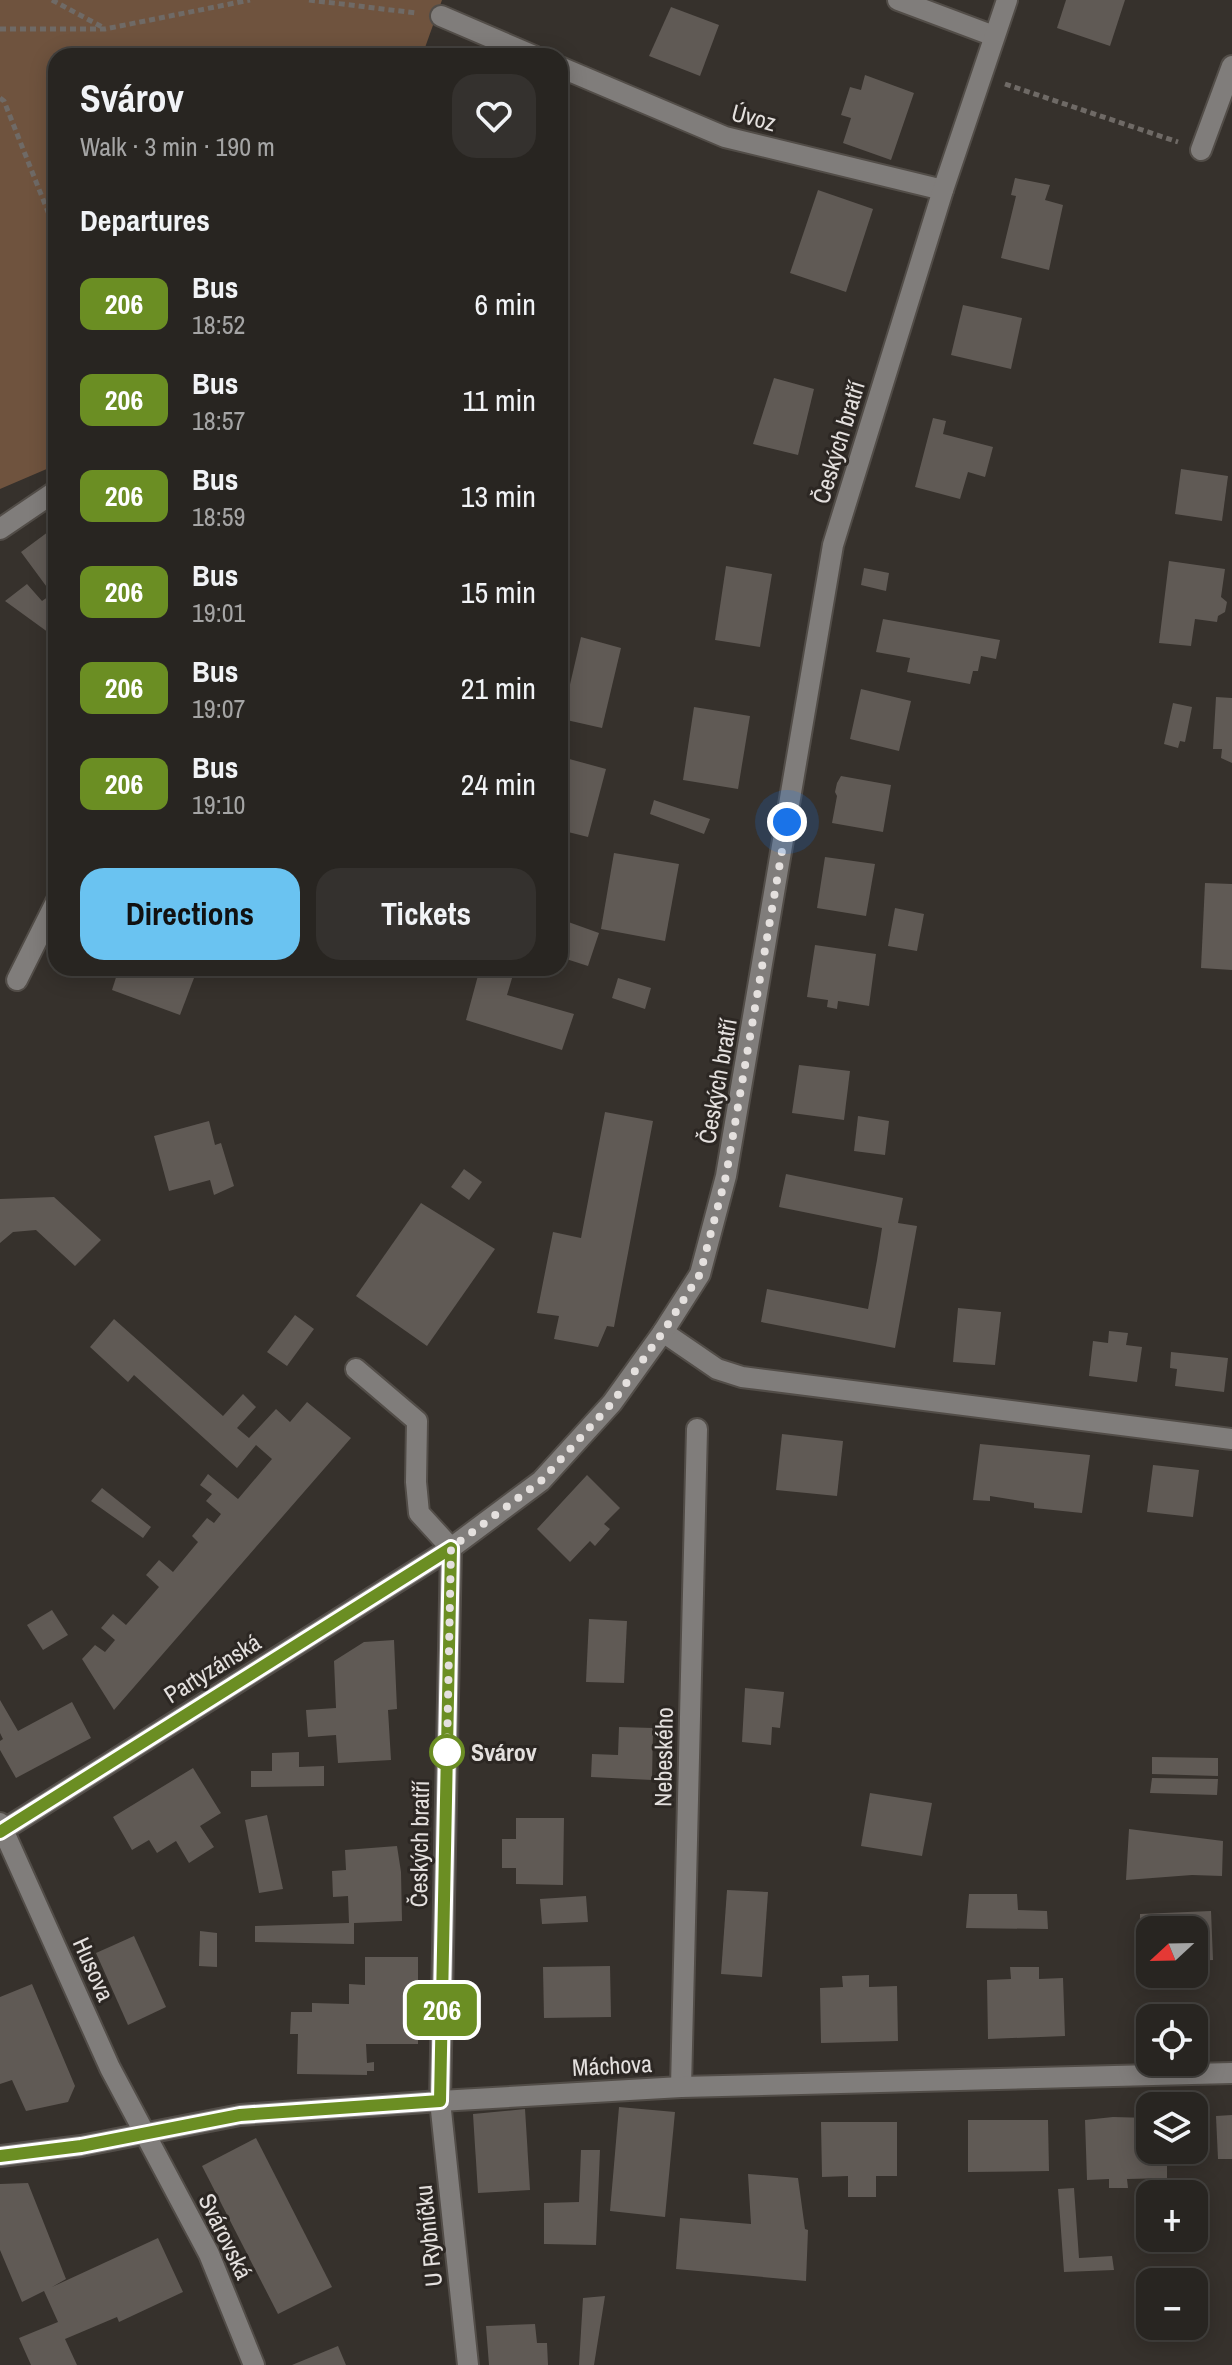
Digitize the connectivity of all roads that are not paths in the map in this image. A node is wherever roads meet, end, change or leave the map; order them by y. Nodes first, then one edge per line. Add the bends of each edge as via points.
1 (898, 0) edge
2 (1007, 0) edge
3 (441, 16) road end
4 (994, 36) junction
5 (515, 48) edge
6 (1232, 66) edge
7 (568, 70) edge
8 (1201, 150) road end
9 (943, 190) junction
10 (48, 496) edge
11 (0, 529) edge
12 (48, 918) edge
13 (17, 980) dead end
14 (663, 1332) junction
15 (356, 1369) dead end
16 (697, 1429) dead end
17 (1232, 1439) edge
18 (451, 1548) junction
19 (1, 1828) edge
20 (1232, 2073) edge
21 (681, 2087) junction
22 (440, 2101) junction
23 (144, 2134) junction
24 (0, 2156) edge
25 (254, 2365) edge
26 (468, 2365) edge

1 - 4 street
2 - 4 street, Českých bratří
3 - 5 street
4 - 9 street, Českých bratří
6 - 8 street
7 - 9 street, Úvoz via 725,137
9 - 14 street, Českých bratří via 833,545 726,1176 700,1274
10 - 11 street
12 - 13 street
14 - 17 street via 717,1369 742,1377
14 - 18 street, Českých bratří via 612,1403 541,1481
15 - 18 street via 417,1421 419,1513
16 - 21 street, Nebeského
18 - 19 street, Partyzánská
18 - 22 street, Českých bratří
19 - 23 street, Husova
20 - 21 street, Máchova
21 - 22 street, Máchova
22 - 23 street, Máchova via 240,2115
22 - 26 street, U Rybníčku
23 - 24 street, Máchova
23 - 25 street, Svárovská via 209,2254

